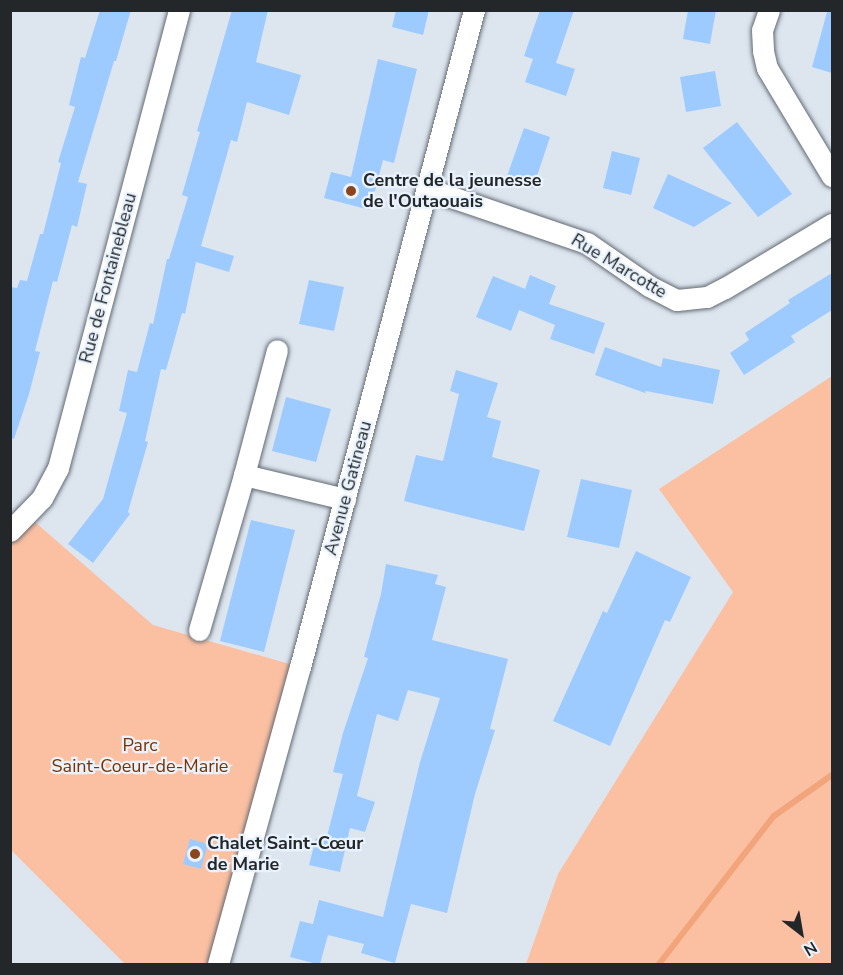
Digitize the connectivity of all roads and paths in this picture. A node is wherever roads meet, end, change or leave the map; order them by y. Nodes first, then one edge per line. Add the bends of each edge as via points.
1 (179, 10) edge
2 (474, 10) edge
3 (769, 10) edge
4 (832, 176) edge
5 (428, 189) junction
6 (832, 224) edge
7 (277, 350) dead end
8 (244, 476) junction
9 (345, 500) junction
10 (10, 531) edge
11 (199, 630) dead end
12 (218, 964) edge

1 - 10 street, Rue de Fontainebleau via 58,468 42,498
2 - 5 street, Avenue Gatineau
3 - 4 street via 762,30 767,68
5 - 6 street, Rue Marcotte via 587,243 649,286 677,300 707,297
5 - 9 street, Avenue Gatineau
7 - 8 street
8 - 9 street
8 - 11 street
9 - 12 street, Avenue Gatineau

